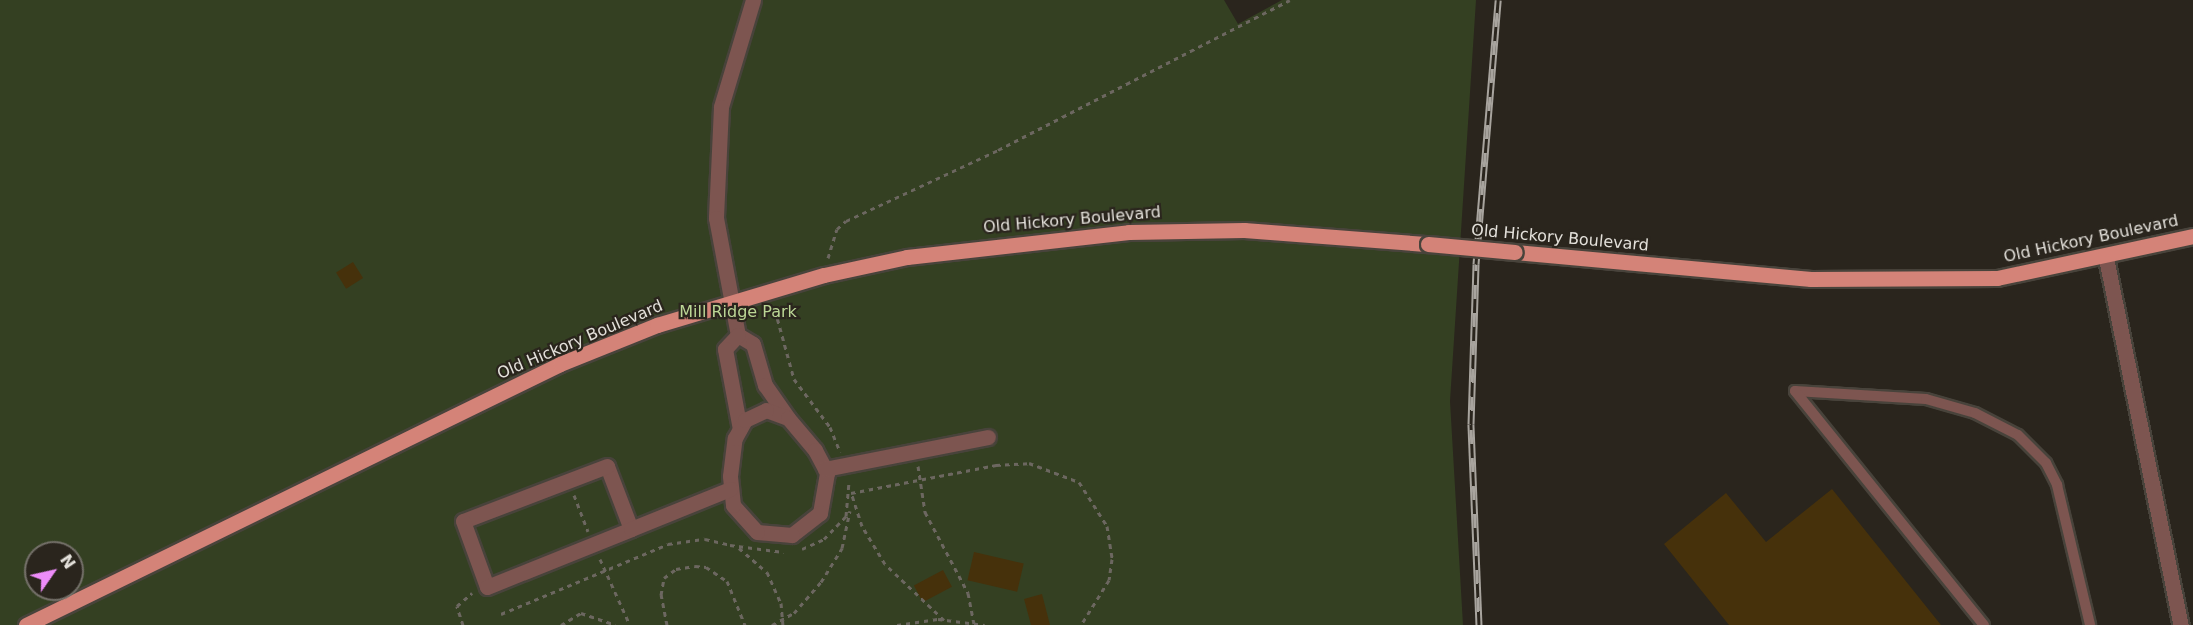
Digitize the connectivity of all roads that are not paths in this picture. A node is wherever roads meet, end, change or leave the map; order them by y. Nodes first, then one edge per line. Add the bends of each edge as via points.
1 (753, 0) edge
2 (2193, 236) edge
3 (2106, 258) junction
4 (730, 301) junction
5 (738, 334) junction
6 (788, 418) junction
7 (740, 429) junction
8 (988, 437) dead end
9 (825, 469) junction
10 (730, 489) junction
11 (631, 529) junction
12 (26, 625) edge
13 (1984, 625) edge
14 (2090, 625) edge
15 (2181, 625) edge

1 - 4 street via 727,81 716,138 716,218
2 - 3 main road, Old Hickory Boulevard
3 - 4 main road, Old Hickory Boulevard, bridge via 1997,278 1811,279 1244,230 1129,231 907,256
3 - 15 street
4 - 5 street
4 - 12 main road, Old Hickory Boulevard via 560,364
5 - 6 street via 753,344 765,385
5 - 7 street via 725,349
6 - 7 street via 761,411
6 - 9 street
7 - 10 street
8 - 9 street
9 - 10 street via 824,507 807,527 792,534 764,534 750,528 733,505
10 - 11 street
11 - 11 street via 488,587 463,521 607,466
13 - 14 lane via 1795,391 1926,399 1975,413 2018,435 2046,463 2057,486

